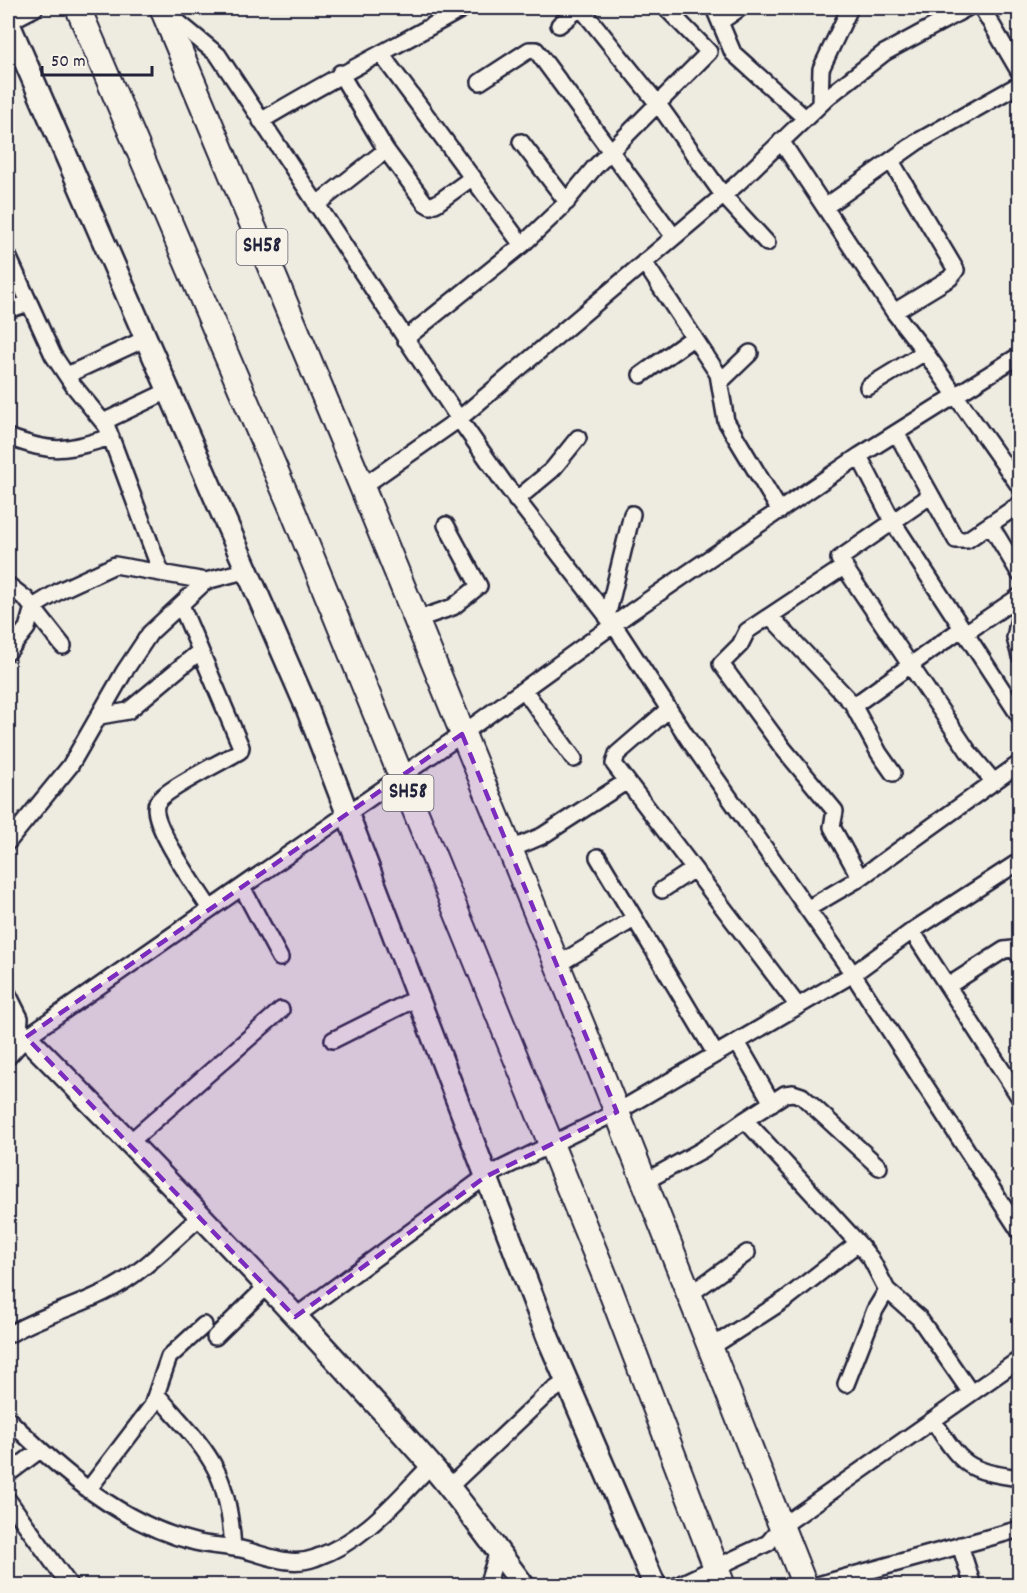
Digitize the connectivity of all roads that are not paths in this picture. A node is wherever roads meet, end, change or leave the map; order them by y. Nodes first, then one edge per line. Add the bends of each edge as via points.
1 (35, 8) edge
2 (78, 8) edge
3 (162, 8) edge
4 (464, 8) edge
5 (580, 8) edge
6 (666, 8) edge
7 (714, 8) edge
8 (740, 8) edge
9 (850, 8) edge
10 (967, 8) edge
11 (982, 8) edge
12 (8, 22) edge
13 (720, 22) junction
14 (559, 25) dead end
15 (381, 54) junction
16 (340, 73) junction
17 (1020, 73) edge
18 (480, 82) dead end
19 (1020, 84) edge
20 (658, 104) junction
21 (820, 104) junction
22 (805, 118) junction
23 (261, 121) junction
24 (781, 141) junction
25 (521, 142) dead end
26 (386, 150) junction
27 (612, 152) junction
28 (891, 161) junction
29 (473, 177) junction
30 (723, 195) junction
31 (567, 202) junction
32 (316, 205) junction
33 (825, 207) junction
34 (674, 237) junction
35 (766, 243) dead end
36 (522, 245) junction
37 (8, 256) edge
38 (644, 262) junction
39 (29, 303) junction
40 (8, 310) edge
41 (894, 312) junction
42 (694, 337) junction
43 (147, 338) junction
44 (405, 339) junction
45 (925, 352) junction
46 (750, 353) dead end
47 (1020, 355) edge
48 (67, 375) junction
49 (641, 375) dead end
50 (721, 381) junction
51 (868, 387) dead end
52 (170, 390) junction
53 (957, 397) junction
54 (459, 419) junction
55 (103, 422) junction
56 (897, 434) junction
57 (8, 437) edge
58 (111, 437) junction
59 (578, 438) dead end
60 (859, 456) junction
61 (362, 487) junction
62 (1020, 487) edge
63 (930, 496) junction
64 (516, 500) junction
65 (1020, 504) edge
66 (780, 511) junction
67 (632, 514) dead end
68 (893, 522) junction
69 (446, 525) dead end
70 (991, 526) junction
71 (845, 566) junction
72 (248, 570) junction
73 (161, 572) junction
74 (1020, 574) edge
75 (206, 581) junction
76 (10, 584) edge
77 (1020, 596) edge
78 (181, 605) junction
79 (33, 608) junction
80 (1020, 613) edge
81 (770, 616) junction
82 (415, 620) junction
83 (611, 621) junction
84 (963, 632) junction
85 (63, 646) dead end
86 (200, 651) junction
87 (8, 652) edge
88 (1020, 656) edge
89 (910, 665) junction
90 (524, 690) junction
91 (852, 703) junction
92 (669, 709) junction
93 (100, 716) junction
94 (1020, 717) edge
95 (462, 734) junction
96 (574, 759) dead end
97 (1020, 763) edge
98 (893, 773) dead end
99 (401, 776) junction
100 (627, 781) junction
101 (993, 782) junction
102 (347, 813) junction
103 (8, 842) edge
104 (509, 850) junction
105 (598, 857) dead end
106 (1020, 861) edge
107 (694, 869) junction
108 (860, 878) junction
109 (242, 886) junction
110 (662, 890) dead end
111 (210, 909) junction
112 (807, 909) junction
113 (634, 919) junction
114 (912, 931) junction
115 (1020, 956) edge
116 (279, 958) dead end
117 (557, 965) junction
118 (853, 974) junction
119 (948, 986) junction
120 (8, 994) edge
121 (417, 998) junction
122 (798, 1006) junction
123 (281, 1010) dead end
124 (18, 1031) edge
125 (333, 1040) dead end
126 (737, 1042) junction
127 (716, 1053) junction
128 (8, 1057) edge
129 (1020, 1098) edge
130 (772, 1103) junction
131 (617, 1112) junction
132 (745, 1120) junction
133 (130, 1142) junction
134 (551, 1144) junction
135 (879, 1167) dead end
136 (485, 1177) junction
137 (644, 1182) junction
138 (200, 1217) junction
139 (1020, 1232) edge
140 (858, 1243) junction
141 (747, 1253) dead end
142 (266, 1287) junction
143 (887, 1290) junction
144 (689, 1296) junction
145 (295, 1317) junction
146 (204, 1325) dead end
147 (8, 1335) edge
148 (215, 1337) dead end
149 (710, 1348) junction
150 (1020, 1359) edge
151 (567, 1381) junction
152 (846, 1383) dead end
153 (971, 1394) junction
154 (158, 1396) junction
155 (8, 1419) edge
156 (933, 1420) junction
157 (40, 1450) junction
158 (431, 1465) junction
159 (8, 1474) edge
160 (1020, 1478) edge
161 (448, 1488) junction
162 (88, 1490) junction
163 (9, 1506) edge
164 (782, 1526) junction
165 (1020, 1529) edge
166 (960, 1545) junction
167 (233, 1548) junction
168 (498, 1551) junction
169 (720, 1576) edge
170 (853, 1580) edge
171 (523, 1585) edge
172 (70, 1586) edge
173 (487, 1586) edge
174 (655, 1586) edge
175 (676, 1586) edge
176 (805, 1586) edge
177 (814, 1586) edge
178 (973, 1586) edge

1 - 12 street
2 - 99 main road, SH58 via 258,425
3 - 23 street via 218,55
3 - 61 main road, SH58
4 - 15 street
5 - 14 street
5 - 20 street
6 - 20 street via 709,52
7 - 13 street
8 - 13 street
9 - 21 street via 821,69
10 - 21 street via 884,53
11 - 17 street
12 - 43 street
13 - 22 street via 733,53
15 - 16 street
15 - 29 street
16 - 23 street
16 - 26 street
18 - 27 street via 529,50 536,50
19 - 28 street
20 - 27 street
20 - 30 street
21 - 22 street
22 - 24 street
23 - 32 street
24 - 30 street
24 - 33 street
25 - 31 street
26 - 29 street via 430,206
26 - 32 street
27 - 31 street
27 - 34 street
28 - 33 street
28 - 41 street via 956,270 950,278
29 - 36 street
30 - 34 street
30 - 35 street
31 - 36 street
32 - 44 street
33 - 41 street
34 - 38 street
36 - 44 street
37 - 39 street
38 - 42 street
38 - 54 street
39 - 40 street
39 - 48 street via 53,355
41 - 45 street
42 - 49 street
42 - 50 street
43 - 48 street
43 - 52 street
44 - 54 street
45 - 51 street
45 - 53 street
46 - 50 street
47 - 53 street
48 - 55 street
50 - 66 street via 726,421
52 - 55 street
52 - 72 street
53 - 56 street
53 - 62 street
54 - 61 street
54 - 64 street
55 - 58 street
56 - 60 street
56 - 63 street
57 - 58 street via 56,451
58 - 73 street
59 - 64 street via 552,470
60 - 66 street
60 - 68 street
61 - 82 main road, SH58
63 - 68 street
63 - 70 street via 956,540 967,540
64 - 83 street
65 - 70 street
66 - 83 street
67 - 83 street
68 - 71 street via 839,559
68 - 84 street
69 - 82 street via 479,586 453,608
70 - 74 street
71 - 81 street
71 - 89 street
72 - 75 street
72 - 102 street
73 - 75 street
73 - 79 street via 115,565
75 - 78 street
76 - 79 street
77 - 84 street
78 - 86 street
78 - 93 street via 150,633
79 - 85 street
79 - 87 street via 27,628
80 - 88 street via 1015,638
81 - 91 street
81 - 108 street via 747,631 721,665 836,812 832,827
82 - 95 main road, SH58
83 - 90 street
83 - 92 street
84 - 89 street
84 - 94 street
86 - 93 street via 128,711
86 - 111 street via 240,750 167,793 155,810 161,828
89 - 91 street via 864,700
89 - 101 street
90 - 95 street
90 - 96 street
91 - 98 street
92 - 100 street via 613,758
92 - 112 street
93 - 103 street via 70,766
95 - 99 street
95 - 104 main road, SH58
97 - 101 street
99 - 102 street
99 - 134 main road, SH58
100 - 104 street via 542,837
100 - 107 street
101 - 108 street
102 - 109 street
102 - 121 street
104 - 117 main road, SH58
105 - 113 street
106 - 114 street
107 - 110 street
107 - 122 street
108 - 112 street
109 - 111 street
109 - 116 street
111 - 124 street
112 - 118 street
113 - 117 street
113 - 127 street
114 - 118 street
114 - 119 street
115 - 119 street via 1008,949
117 - 131 main road, SH58
118 - 122 street
118 - 139 street
119 - 129 street
120 - 124 street via 20,1018
121 - 125 street
121 - 136 street
122 - 126 street
123 - 133 street
124 - 128 street
124 - 133 street
126 - 127 street
126 - 130 street
127 - 131 street
130 - 132 street
130 - 135 street via 793,1092 802,1096
131 - 134 street
131 - 137 main road, SH58
132 - 137 street
132 - 140 street
133 - 138 street
134 - 136 street
134 - 169 main road, SH58
136 - 145 street
136 - 151 street
137 - 144 main road, SH58
138 - 142 street
138 - 147 street via 107,1292
140 - 143 street
140 - 149 street via 786,1299
141 - 144 street
142 - 145 street
142 - 148 street
143 - 152 street via 874,1310
143 - 153 street via 919,1318
144 - 149 main road, SH58
145 - 158 street
146 - 154 street via 165,1364
149 - 164 main road, SH58
150 - 153 street
151 - 161 street
151 - 174 street
153 - 156 street
154 - 162 street
154 - 167 street via 210,1455 218,1471 228,1499
155 - 157 street
156 - 160 street via 964,1463 985,1473
156 - 164 street
157 - 159 street
157 - 162 street
158 - 161 street
158 - 167 street via 361,1535 329,1553 314,1559 286,1561
161 - 168 street
162 - 167 street via 130,1516 168,1533
163 - 172 street
164 - 169 street via 768,1544
164 - 176 main road, SH58
165 - 166 street
166 - 170 street
166 - 178 street
168 - 171 street
168 - 173 street
169 - 175 street
170 - 177 street

